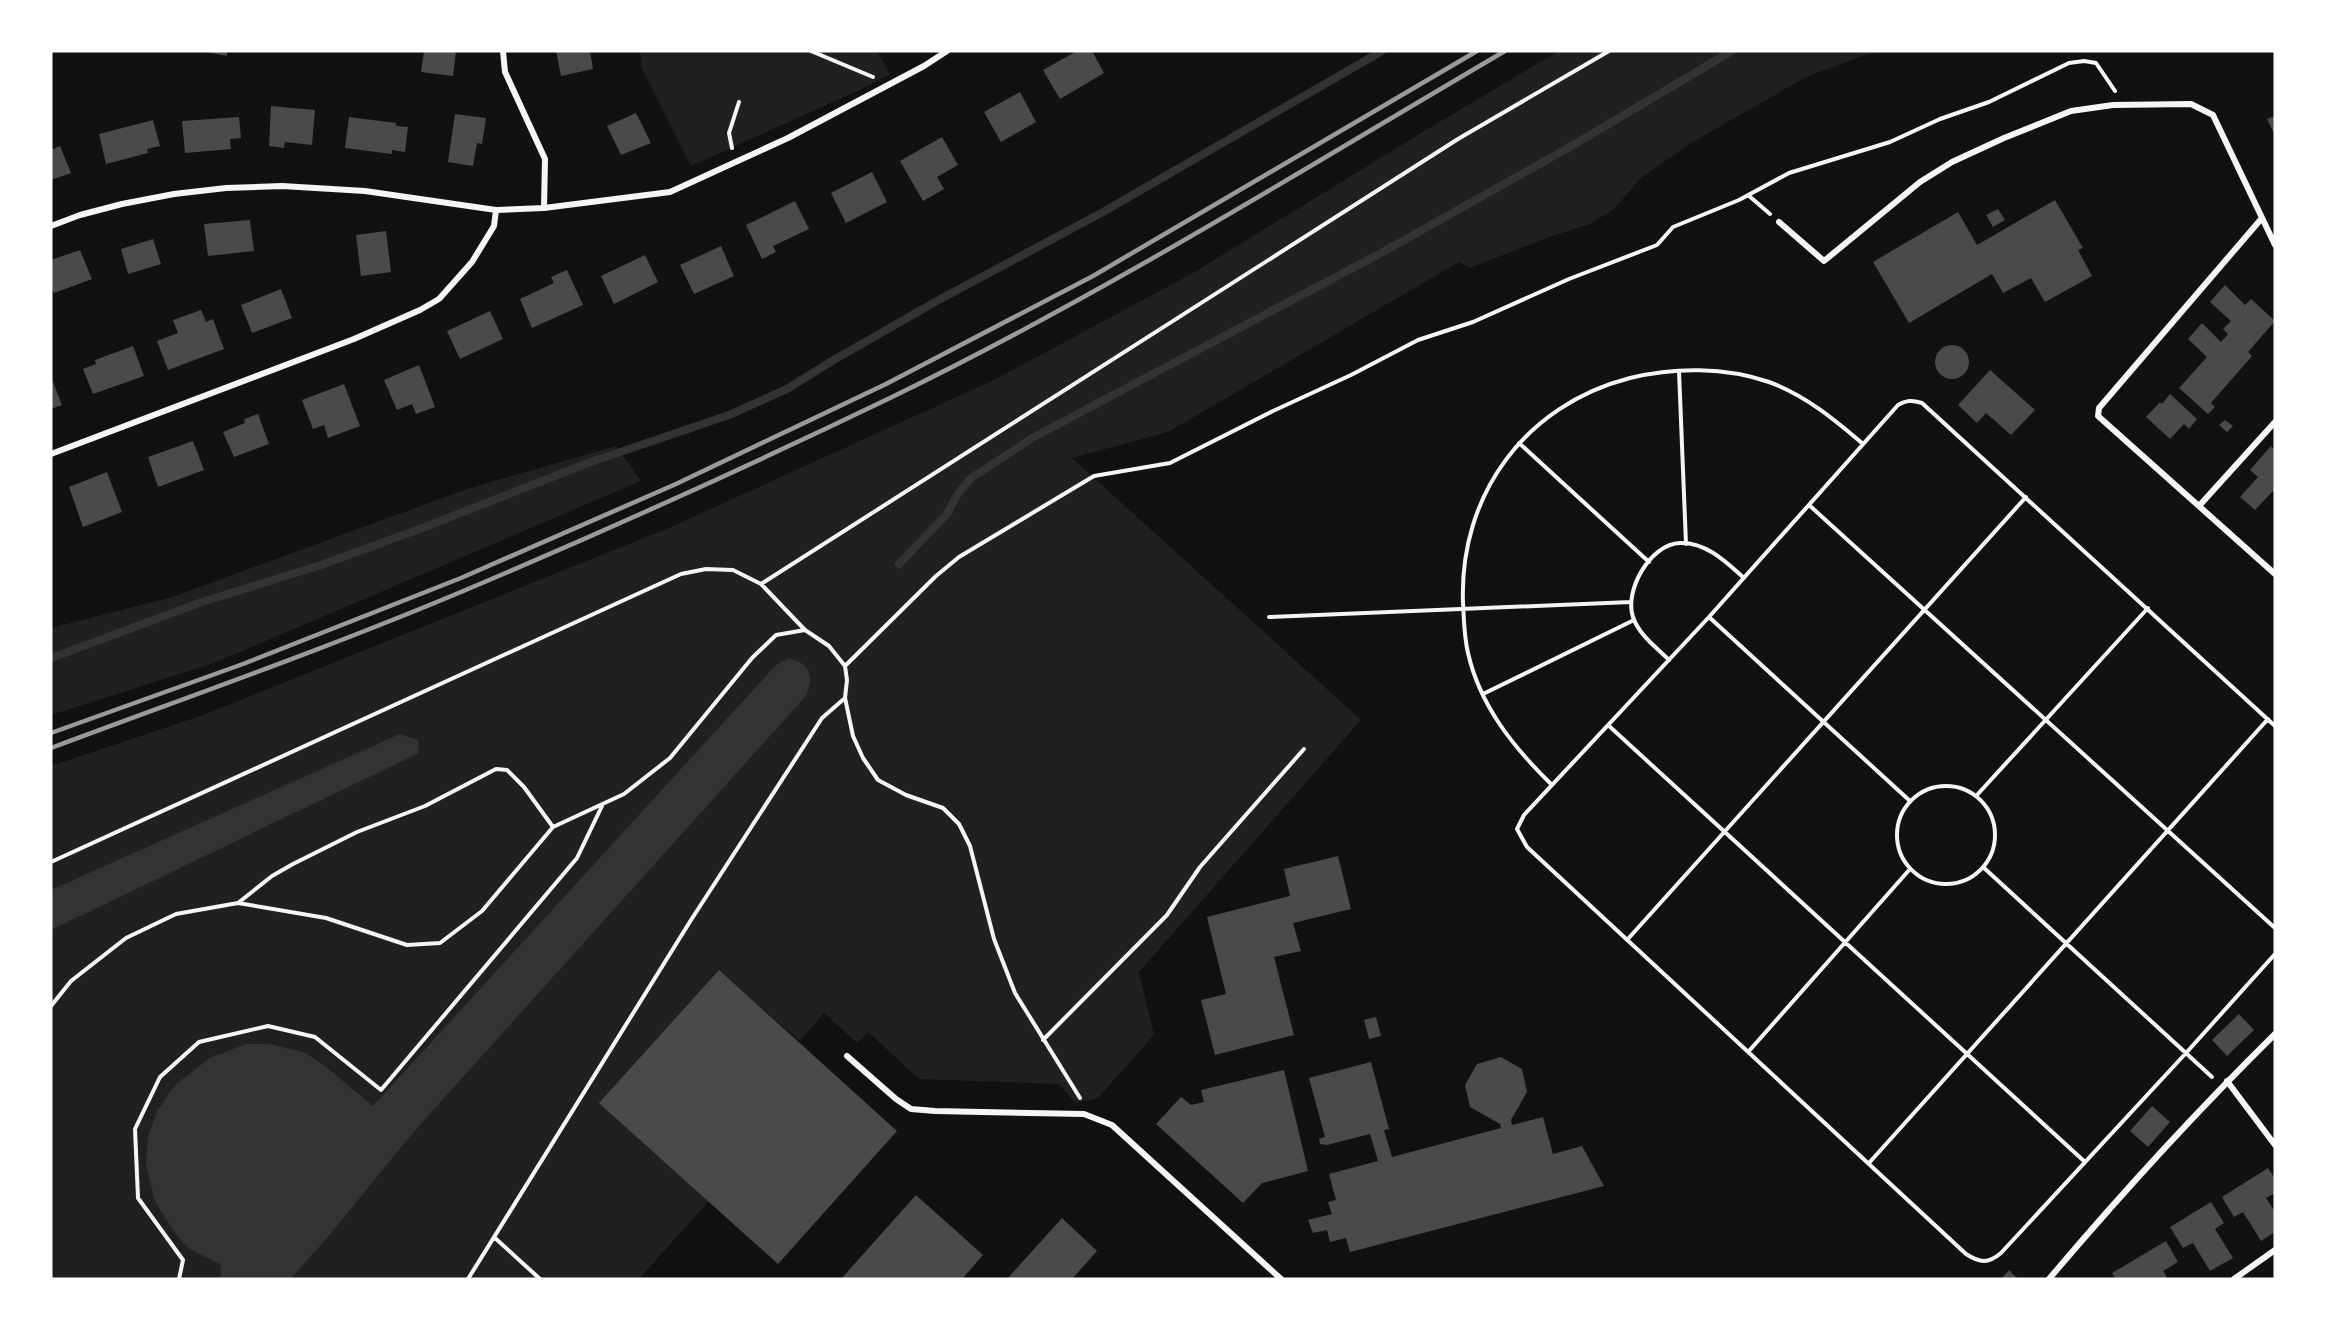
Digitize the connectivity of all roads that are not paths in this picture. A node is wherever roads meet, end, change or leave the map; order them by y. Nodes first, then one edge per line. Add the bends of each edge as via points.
1 (503, 51) edge
2 (947, 51) edge
3 (544, 208) junction
4 (496, 210) junction
5 (2262, 218) junction
6 (1779, 222) road end
7 (51, 226) edge
8 (2275, 245) edge
9 (2275, 422) edge
10 (51, 454) edge
11 (2199, 506) junction
12 (2275, 574) edge
13 (2275, 1034) edge
14 (847, 1056) dead end
15 (2224, 1084) junction
16 (2275, 1145) edge
17 (2275, 1250) edge
18 (1281, 1279) edge
19 (2049, 1279) edge
20 (2234, 1279) edge

1 - 3 street via 505,72 546,159
2 - 3 street via 788,138 670,192
3 - 4 street
4 - 7 street via 365,191 282,186 174,194 80,215
4 - 10 street via 494,226 472,262 439,299 420,310 354,339
5 - 6 street via 2213,115 2191,105 2119,104 2071,111 1952,162 1920,182 1824,261
5 - 8 street
5 - 11 street via 2099,408 2098,416
9 - 11 street
11 - 12 street
13 - 15 street
14 - 18 street via 911,1109 1084,1114 1112,1125
15 - 16 street
15 - 19 street
17 - 20 street

